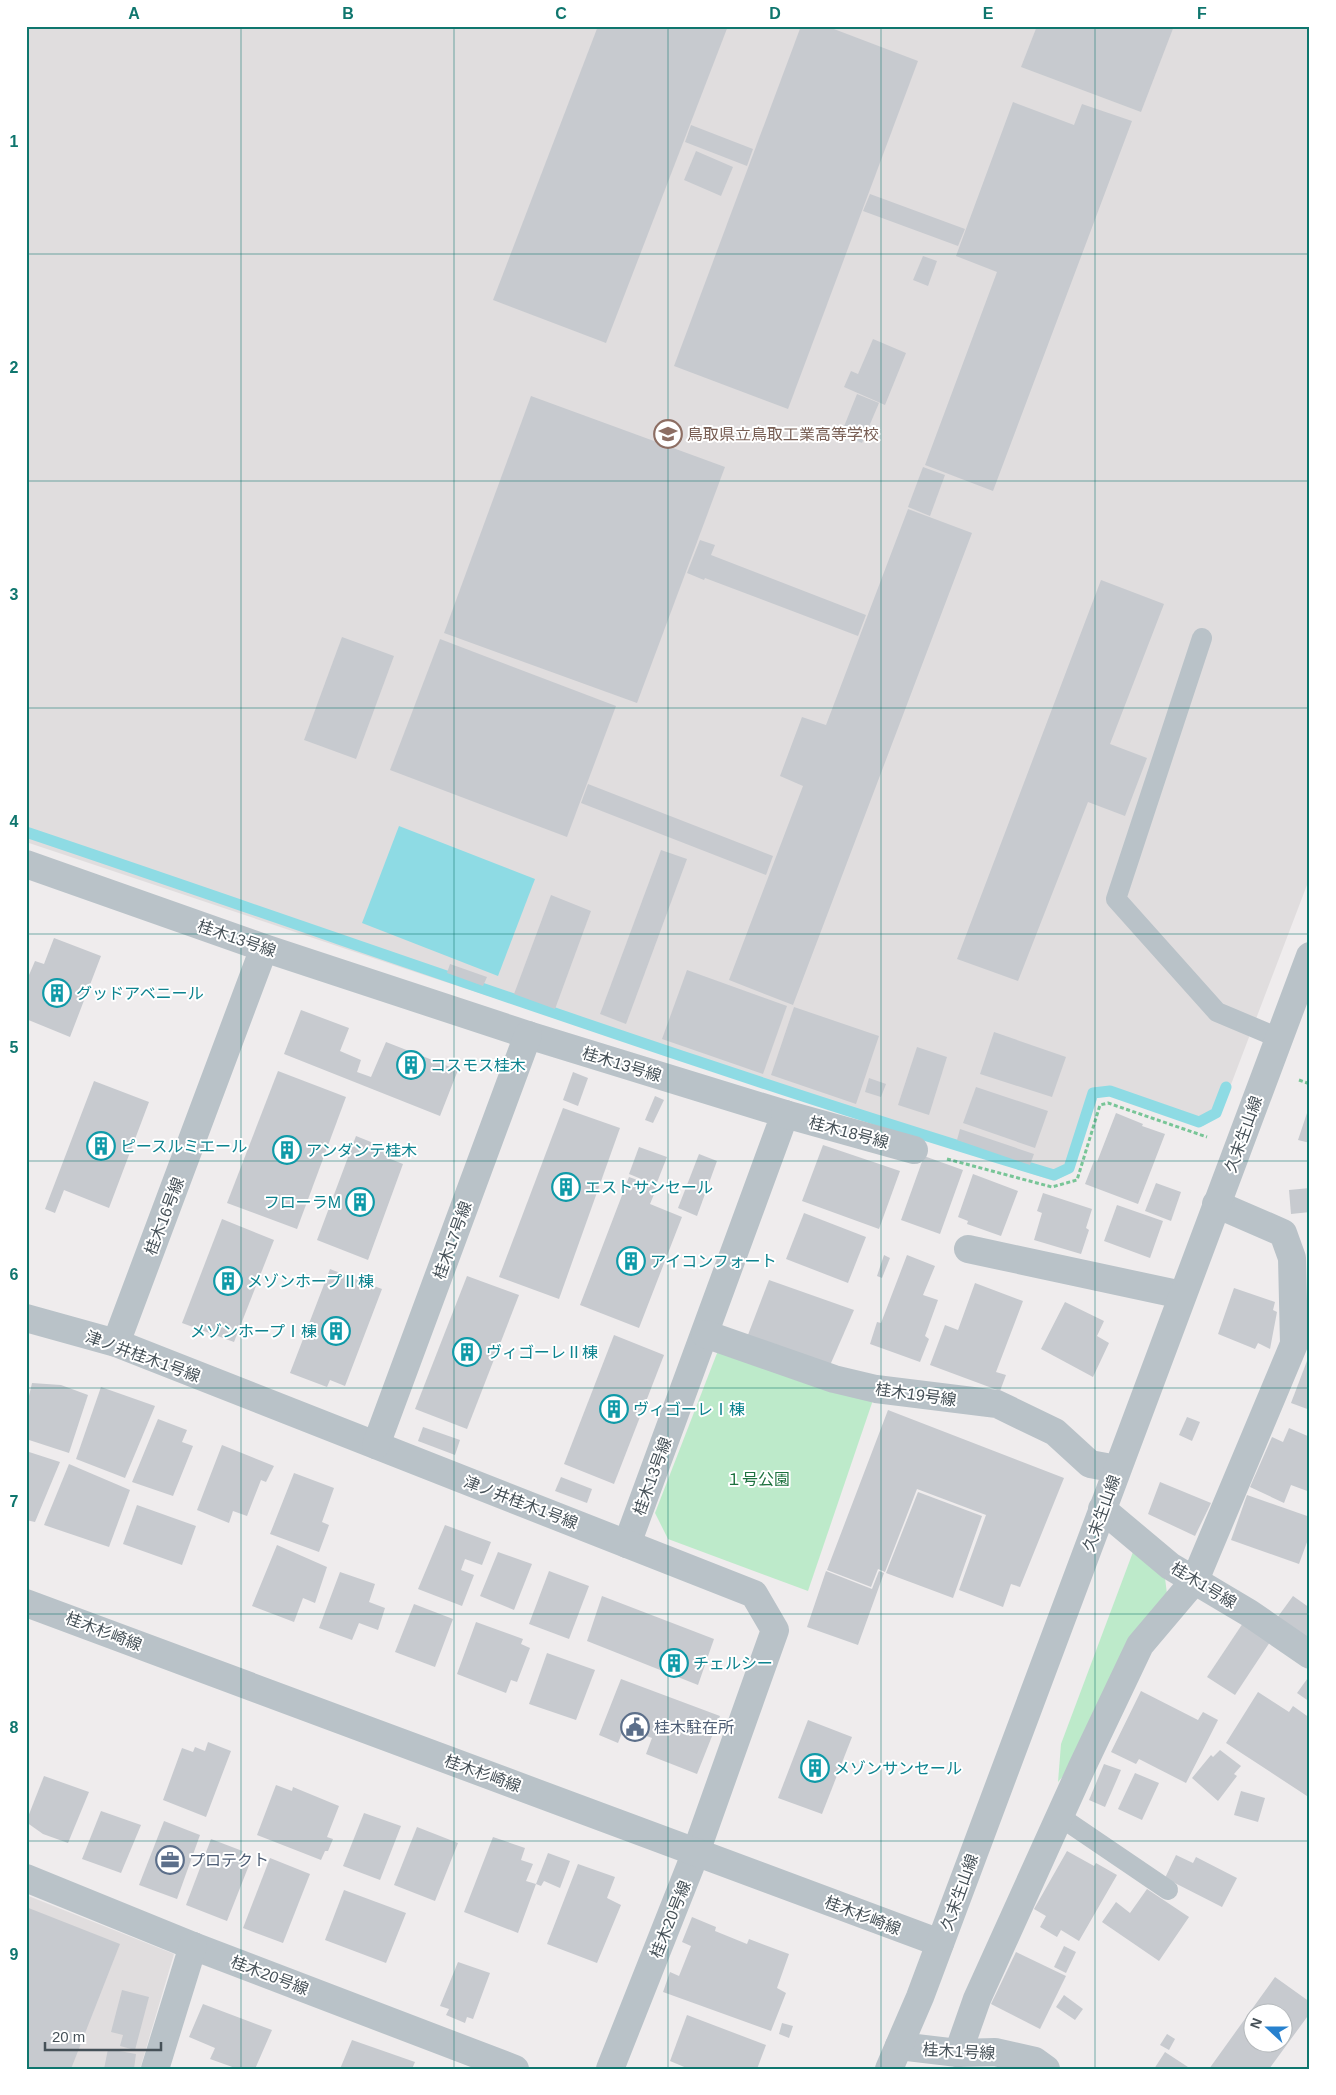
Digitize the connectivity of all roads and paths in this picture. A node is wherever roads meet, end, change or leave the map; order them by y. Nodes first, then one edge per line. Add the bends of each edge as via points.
1 (1202, 638) dead end
2 (26, 864) edge
3 (264, 948) junction
4 (1310, 956) edge
5 (528, 1035) junction
6 (1279, 1038) junction
7 (784, 1114) junction
8 (1238, 1147) junction
9 (914, 1150) joint
10 (1216, 1204) junction
11 (968, 1249) dead end
12 (1182, 1295) junction
13 (26, 1318) edge
14 (705, 1334) junction
15 (116, 1343) junction
16 (376, 1445) junction
17 (1117, 1469) junction
18 (1102, 1509) junction
19 (627, 1544) junction
20 (1195, 1580) junction
21 (26, 1603) edge
22 (1310, 1655) edge
23 (1060, 1816) junction
24 (696, 1852) junction
25 (26, 1878) edge
26 (1168, 1890) dead end
27 (940, 1944) junction
28 (193, 1946) junction
29 (958, 2054) junction
30 (894, 2058) edge
31 (466, 2060) edge
32 (155, 2069) edge
33 (514, 2069) edge
34 (610, 2069) edge
35 (1046, 2069) edge

1 - 6 lane via 1116,899 1217,1012
2 - 3 street, 桂木13号線
3 - 5 street, 桂木13号線
3 - 15 street, 桂木16号線
4 - 6 street, 久末生山線
5 - 7 street, 桂木13号線
5 - 16 street, 桂木17号線
6 - 8 street, 久末生山線
7 - 9 street, 桂木18号線
7 - 14 street, 桂木13号線
8 - 9 path via 1108,1102 1100,1105 1076,1180 1052,1187
8 - 10 street, 久末生山線
10 - 12 street, 久末生山線
10 - 20 street via 1283,1233 1292,1258 1294,1344
11 - 12 street
12 - 17 street, 久末生山線
13 - 15 street, 津ノ井桂木1号線
14 - 17 street, 桂木19号線 via 834,1379 876,1389 998,1404 1055,1432 1090,1464
14 - 19 street, 桂木13号線
15 - 16 street, 津ノ井桂木1号線
16 - 19 street, 津ノ井桂木1号線
17 - 18 street, 久末生山線
18 - 20 street, 桂木1号線 via 1170,1566
18 - 27 street, 久末生山線
19 - 24 street, 津ノ井桂木1号線 via 754,1594 775,1630
20 - 22 street, 桂木1号線
20 - 23 street via 1140,1645
21 - 24 street, 桂木杉崎線
23 - 26 lane
23 - 29 street via 977,1999
24 - 27 street, 桂木杉崎線
24 - 34 street, 桂木20号線
25 - 28 street, 桂木20号線
27 - 30 street, 久末生山線
28 - 31 street, 桂木20号線
28 - 32 street
29 - 30 street, 桂木1号線
29 - 35 street, 桂木1号線 via 995,2052 1036,2061
31 - 33 street, 桂木20号線

